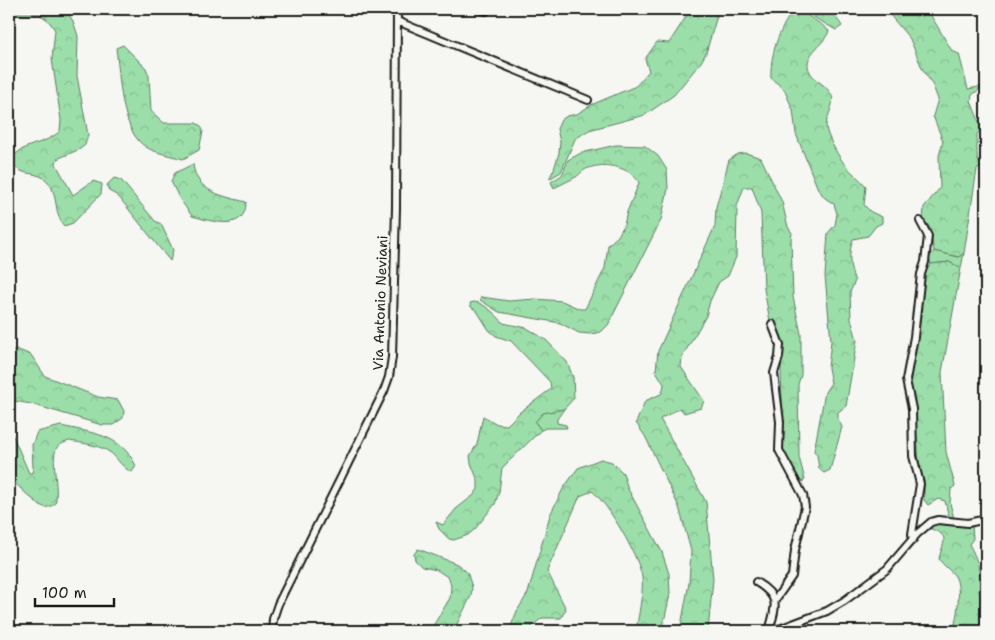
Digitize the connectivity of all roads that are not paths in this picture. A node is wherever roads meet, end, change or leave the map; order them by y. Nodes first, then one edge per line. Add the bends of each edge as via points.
1 (386, 9) edge
2 (478, 9) edge
3 (397, 11) edge
4 (486, 11) dead end
5 (397, 21) junction
6 (588, 100) dead end
7 (920, 221) dead end
8 (772, 324) dead end
9 (986, 519) edge
10 (912, 540) junction
11 (756, 582) dead end
12 (775, 600) junction
13 (272, 631) edge
14 (769, 631) edge
15 (774, 631) edge

1 - 3 street
2 - 4 street
3 - 5 street, Via Antonio Neviani
5 - 6 street
5 - 13 street, Via Antonio Neviani via 396,208 390,372 384,391 278,604
7 - 10 street via 928,236 926,262 921,274 906,380 912,409 913,456 920,484
8 - 12 street via 780,345 774,373 780,450 803,495 805,507 792,576
9 - 10 street via 968,523 934,520
10 - 15 street via 887,568 844,601
11 - 12 street
12 - 14 street via 776,608

